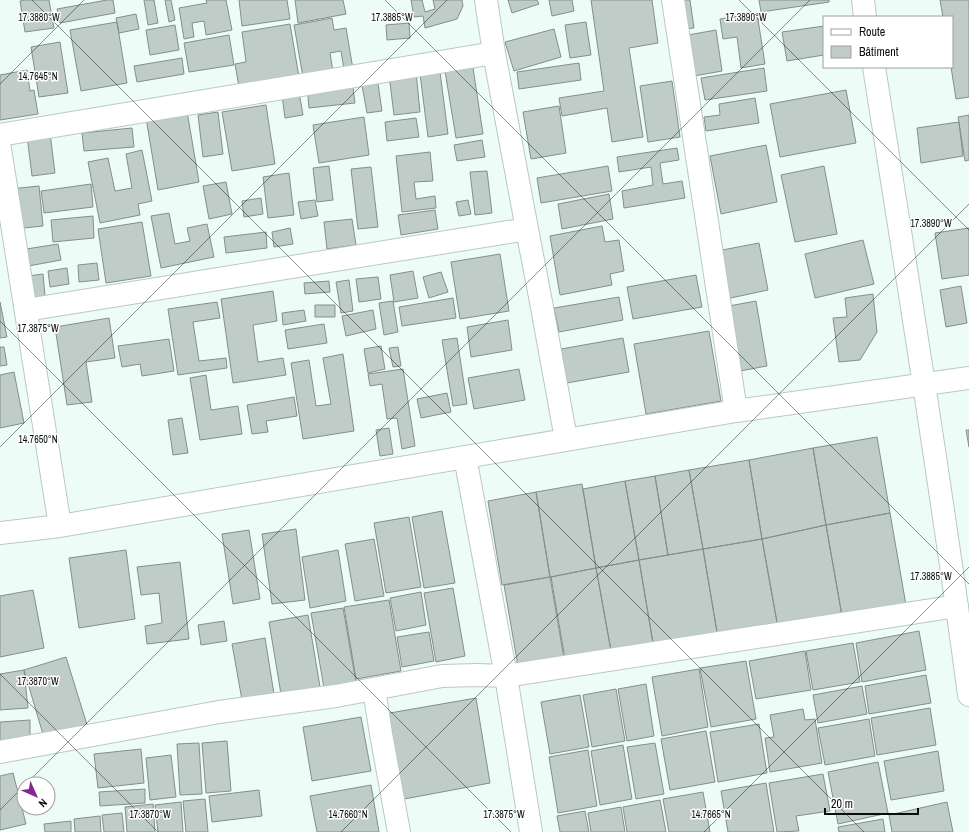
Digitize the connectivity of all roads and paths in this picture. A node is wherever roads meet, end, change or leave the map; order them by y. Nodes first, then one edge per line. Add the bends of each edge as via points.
1 (486, 0) edge
2 (673, 0) edge
3 (862, 0) edge
4 (865, 16) edge
5 (494, 53) junction
6 (874, 68) edge
7 (0, 135) edge
8 (0, 149) edge
9 (526, 230) junction
10 (26, 310) junction
11 (969, 378) edge
12 (924, 385) junction
13 (736, 411) junction
14 (566, 440) junction
15 (465, 457) junction
16 (60, 526) junction
17 (0, 533) edge
18 (957, 606) junction
19 (506, 676) junction
20 (374, 689) junction
21 (969, 695) edge
22 (0, 752) edge
23 (399, 832) edge
24 (531, 832) edge

1 - 5 street
2 - 13 street
3 - 4 street
5 - 7 street
5 - 9 street
6 - 12 street
8 - 10 street
9 - 10 street
9 - 14 street via 542,302
10 - 16 street
11 - 12 street
12 - 13 street
12 - 18 street
13 - 14 street
14 - 15 street
15 - 16 street
15 - 19 street
16 - 17 street
18 - 19 street
18 - 21 street
19 - 20 street via 442,676
19 - 24 street
20 - 22 street via 211,714
20 - 23 street

